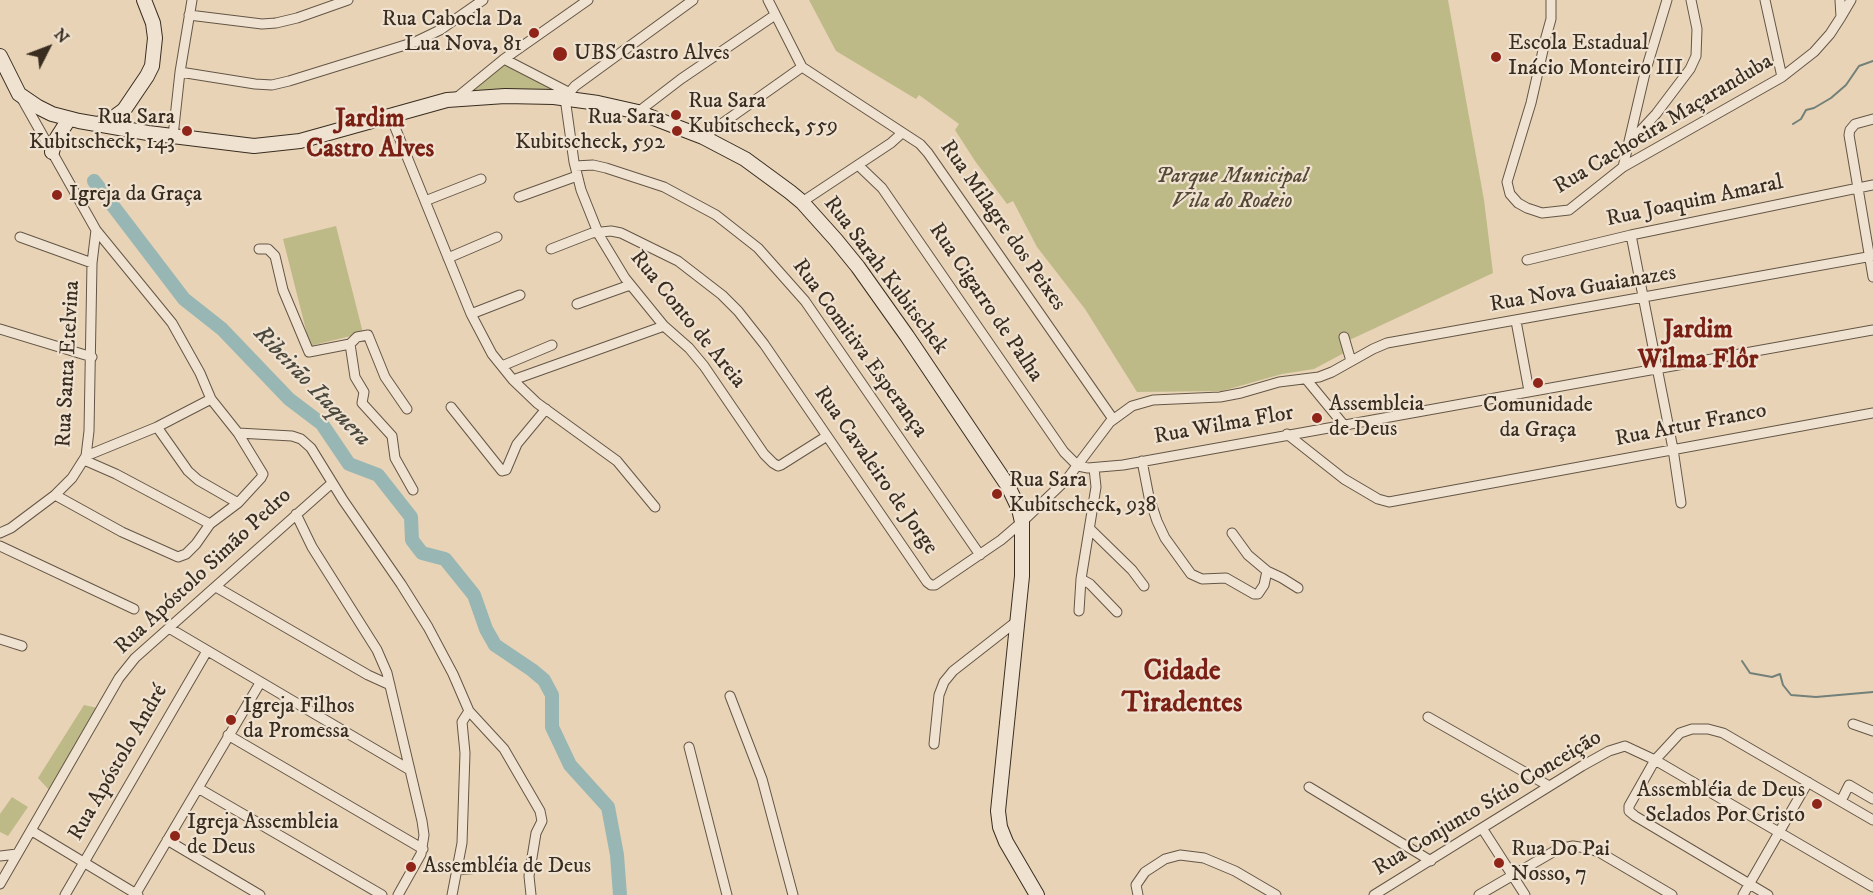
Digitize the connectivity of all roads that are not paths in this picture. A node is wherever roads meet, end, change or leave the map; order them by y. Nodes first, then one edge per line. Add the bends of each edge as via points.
1 (144, 0) edge
2 (192, 0) edge
3 (343, 0) edge
4 (483, 0) edge
5 (588, 0) edge
6 (693, 0) edge
7 (768, 0) edge
8 (1551, 0) edge
9 (1666, 0) edge
10 (1691, 0) edge
11 (1765, 0) edge
12 (1840, 0) edge
13 (1851, 0) edge
14 (189, 15) junction
15 (775, 15) junction
16 (1841, 17) junction
17 (0, 56) edge
18 (504, 60) junction
19 (802, 67) junction
20 (180, 72) junction
21 (1782, 77) junction
22 (19, 94) junction
23 (567, 95) junction
24 (455, 99) junction
25 (124, 110) junction
26 (638, 112) junction
27 (390, 115) junction
28 (69, 119) junction
29 (1873, 119) edge
30 (99, 123) junction
31 (902, 133) junction
32 (166, 135) junction
33 (703, 136) junction
34 (1629, 142) junction
35 (52, 152) junction
36 (858, 165) junction
37 (1623, 167) junction
38 (576, 171) junction
39 (481, 179) dead end
40 (1873, 185) edge
41 (1857, 188) junction
42 (519, 196) dead end
43 (425, 201) junction
44 (802, 202) junction
45 (96, 230) junction
46 (597, 232) junction
47 (1631, 235) junction
48 (20, 237) dead end
49 (497, 237) dead end
50 (259, 249) dead end
51 (551, 249) dead end
52 (1871, 257) edge
53 (448, 258) junction
54 (1527, 260) dead end
55 (93, 262) junction
56 (1873, 277) edge
57 (630, 285) junction
58 (520, 295) dead end
59 (1642, 299) junction
60 (577, 304) dead end
61 (471, 314) junction
62 (1516, 321) junction
63 (664, 326) junction
64 (0, 329) edge
65 (1873, 330) edge
66 (1344, 337) dead end
67 (350, 344) junction
68 (552, 345) dead end
69 (92, 357) junction
70 (1351, 361) junction
71 (502, 366) junction
72 (1656, 370) junction
73 (1306, 379) junction
74 (513, 380) junction
75 (1529, 391) junction
76 (212, 399) junction
77 (451, 407) dead end
78 (546, 409) junction
79 (407, 410) dead end
80 (1873, 413) edge
81 (1113, 419) junction
82 (1343, 424) junction
83 (157, 427) junction
84 (238, 433) junction
85 (1287, 434) junction
86 (827, 436) junction
87 (1673, 449) junction
88 (85, 458) junction
89 (1142, 461) junction
90 (1078, 466) junction
91 (1094, 468) junction
92 (332, 483) junction
93 (413, 490) dead end
94 (55, 495) junction
95 (238, 503) junction
96 (1681, 503) dead end
97 (655, 507) dead end
98 (296, 514) junction
99 (1022, 522) junction
100 (210, 524) junction
101 (1090, 529) junction
102 (0, 533) edge
103 (1232, 533) dead end
104 (0, 546) edge
105 (980, 555) junction
106 (1267, 571) junction
107 (1082, 579) junction
108 (216, 586) junction
109 (1144, 586) dead end
110 (1298, 588) dead end
111 (134, 609) dead end
112 (1079, 611) dead end
113 (1117, 612) dead end
114 (1017, 621) junction
115 (169, 628) junction
116 (0, 639) edge
117 (22, 646) dead end
118 (207, 651) junction
119 (260, 682) junction
120 (390, 685) junction
121 (730, 696) dead end
122 (469, 711) junction
123 (1428, 717) dead end
124 (1853, 724) dead end
125 (1873, 731) edge
126 (228, 735) junction
127 (934, 744) dead end
128 (689, 747) dead end
129 (1655, 760) junction
130 (410, 770) junction
131 (1808, 782) junction
132 (1549, 786) junction
133 (1309, 787) dead end
134 (198, 788) junction
135 (1873, 799) edge
136 (1841, 801) junction
137 (1873, 820) edge
138 (1482, 828) junction
139 (32, 831) junction
140 (1778, 833) junction
141 (167, 840) junction
142 (423, 849) junction
143 (17, 854) junction
144 (0, 856) edge
145 (1431, 861) junction
146 (83, 863) junction
147 (491, 867) dead end
148 (457, 870) junction
149 (1513, 875) junction
150 (0, 884) edge
151 (1749, 884) junction
152 (1873, 887) edge
153 (65, 895) edge
154 (136, 895) edge
155 (260, 895) edge
156 (382, 895) edge
157 (398, 895) edge
158 (452, 895) edge
159 (531, 895) edge
160 (727, 895) edge
161 (793, 895) edge
162 (1037, 895) edge
163 (1138, 895) edge
164 (1276, 895) edge
165 (1374, 895) edge
166 (1479, 895) edge
167 (1525, 895) edge
168 (1672, 895) edge
169 (1743, 895) edge
170 (1768, 895) edge

1 - 25 street via 155,38 152,66
2 - 14 street
3 - 14 street via 276,23
4 - 20 street via 424,38 289,81 255,84
5 - 18 street
6 - 23 street
7 - 15 street, Rua Milagre dos Peixes
8 - 37 street, Rua Cachoeira Maçaranduba via 1551,19 1508,189 1527,208 1542,213 1569,210
9 - 34 street
10 - 34 street via 1698,45 1693,63 1656,114
11 - 21 street
12 - 16 street
13 - 16 street, Rua Cachoeira Maçaranduba
14 - 20 street
15 - 19 street, Rua Milagre dos Peixes
15 - 26 street
16 - 21 street, Rua Cachoeira Maçaranduba via 1820,46
17 - 22 street
18 - 23 street
18 - 24 street
19 - 31 street, Rua Milagre dos Peixes
19 - 33 street
20 - 32 street
21 - 37 street, Rua Cachoeira Maçaranduba
22 - 28 street, Rua Sarah Kubitschek via 38,107
22 - 35 street
23 - 24 street, Rua Sarah Kubitschek
23 - 26 street, Rua Sarah Kubitschek
23 - 38 street, Rua Conto de Areia
24 - 27 street, Rua Sarah Kubitschek
25 - 30 street
25 - 32 street, Rua Sarah Kubitschek via 135,123
26 - 33 street, Rua Sarah Kubitschek
27 - 32 street, Rua Sarah Kubitschek via 300,141 268,146
27 - 43 street
28 - 30 street, Rua Sarah Kubitschek
28 - 35 street
29 - 41 street via 1850,129
30 - 32 street, Rua Sarah Kubitschek
31 - 36 street
31 - 81 street, Rua Milagre dos Peixes via 932,158
33 - 44 street, Rua Sarah Kubitschek via 746,159
34 - 37 street
35 - 45 street
36 - 44 street
36 - 90 street, Rua Cigarro de Palha via 882,188 1064,452
38 - 42 street
38 - 46 street, Rua Conto de Areia
38 - 105 street, Rua Comitiva Esperança via 592,165 664,187 716,214 758,248 806,301
39 - 43 street
40 - 41 street, Rua Joaquim Amaral
41 - 47 street, Rua Joaquim Amaral
41 - 52 street
43 - 53 street
44 - 99 street, Rua Sarah Kubitschek via 836,240 907,336 1008,486
45 - 55 street, Rua Santa Etelvina
45 - 76 street via 172,323
46 - 51 street
46 - 57 street, Rua Conto de Areia
46 - 86 street, Rua Cavaleiro de Jorge via 611,231 648,245 678,261 722,295 753,329
47 - 54 street, Rua Joaquim Amaral
47 - 59 street
48 - 55 street
49 - 53 street
50 - 67 street via 268,249 275,256 283,290 309,352
52 - 56 street
52 - 59 street, Rua Nova Guaianazes
53 - 61 street
55 - 69 street, Rua Santa Etelvina
57 - 60 street
57 - 63 street, Rua Conto de Areia
58 - 61 street
59 - 62 street, Rua Nova Guaianazes
59 - 72 street
61 - 71 street
62 - 70 street, Rua Nova Guaianazes via 1387,343
62 - 75 street
63 - 74 street
63 - 86 street, Rua Conto de Areia via 704,366 772,463 782,465
64 - 69 street
65 - 72 street, Rua Wilma Flor
66 - 70 street
67 - 79 street via 357,337 368,336 385,377
67 - 93 street via 356,377 364,392 362,403 392,436 395,458
68 - 71 street
69 - 88 street, Rua Santa Etelvina
70 - 73 street, Rua Nova Guaianazes via 1326,375
71 - 74 street
72 - 75 street, Rua Wilma Flor
72 - 87 street
73 - 81 street, Rua Nova Guaianazes via 1220,396 1153,400 1132,406
73 - 82 street
74 - 78 street
75 - 82 street, Rua Wilma Flor
76 - 83 street
76 - 84 street
77 - 78 street via 502,471 507,470 517,444
78 - 97 street via 617,460
80 - 87 street, Rua Artur Franco
81 - 90 street, Rua Cavaleiro de Jorge
82 - 85 street, Rua Wilma Flor
83 - 88 street
83 - 95 street via 193,476
84 - 92 street via 301,440 311,448
84 - 95 street via 263,474
85 - 87 street, Rua Artur Franco via 1344,479 1389,502
85 - 89 street, Rua Wilma Flor
86 - 105 street, Rua Cavaleiro de Jorge via 931,585
87 - 96 street
88 - 94 street, Rua Santa Etelvina
88 - 100 street
89 - 91 street, Rua Wilma Flor
89 - 106 street via 1157,521 1191,574 1202,579 1229,579 1256,594 1264,585
90 - 91 street, Rua Wilma Flor
90 - 99 street, Rua Cavaleiro de Jorge
91 - 101 street via 1096,487
92 - 98 street, Rua Apóstolo Simão Pedro
92 - 122 street via 428,627
94 - 100 street via 178,557 191,549
94 - 102 street, Rua Santa Etelvina
95 - 100 street
98 - 108 street, Rua Apóstolo Simão Pedro
98 - 120 street via 317,556 377,650
99 - 105 street, Rua Cavaleiro de Jorge
99 - 114 street
101 - 107 street
101 - 109 street
103 - 106 street via 1248,555
104 - 111 street
106 - 110 street
107 - 112 street
107 - 113 street
108 - 115 street, Rua Apóstolo Simão Pedro
108 - 120 street
114 - 127 street via 944,682
114 - 162 street via 998,811 1006,842
115 - 118 street
115 - 139 street, Rua Apóstolo Simão Pedro via 119,678
116 - 117 street
118 - 119 street
118 - 146 street, Rua Apóstolo André
119 - 126 street
119 - 130 street
120 - 130 street
121 - 161 street via 762,779
122 - 148 street via 462,722 464,821
122 - 159 street via 504,748 540,811 542,821 536,832 529,876
123 - 132 street
124 - 125 street
126 - 134 street
126 - 142 street
128 - 160 street
129 - 131 street via 1680,734 1708,729 1723,733
129 - 132 street, Rua Conjunto Sítio Conceição via 1630,747 1621,747
129 - 140 street, Rua Conjunto Sítio Conceição
129 - 151 street via 1629,811
130 - 142 street via 422,821
131 - 136 street
131 - 140 street
132 - 138 street, Rua Conjunto Sítio Conceição
133 - 145 street
134 - 141 street
134 - 156 street
135 - 136 street via 1850,785
136 - 137 street
138 - 145 street, Rua Conjunto Sítio Conceição
138 - 149 street
139 - 143 street, Rua Apóstolo Simão Pedro
139 - 146 street
140 - 151 street
140 - 152 street, Rua Conjunto Sítio Conceição
141 - 154 street
141 - 155 street
142 - 157 street
143 - 144 street
143 - 150 street, Rua Apóstolo Simão Pedro
145 - 165 street, Rua Conjunto Sítio Conceição
146 - 153 street, Rua Apóstolo André
146 - 154 street
147 - 148 street
148 - 158 street
149 - 166 street
149 - 167 street
149 - 168 street via 1558,849 1573,846 1599,852
151 - 169 street
151 - 170 street
163 - 164 street via 1136,885 1145,872 1180,855 1204,858

